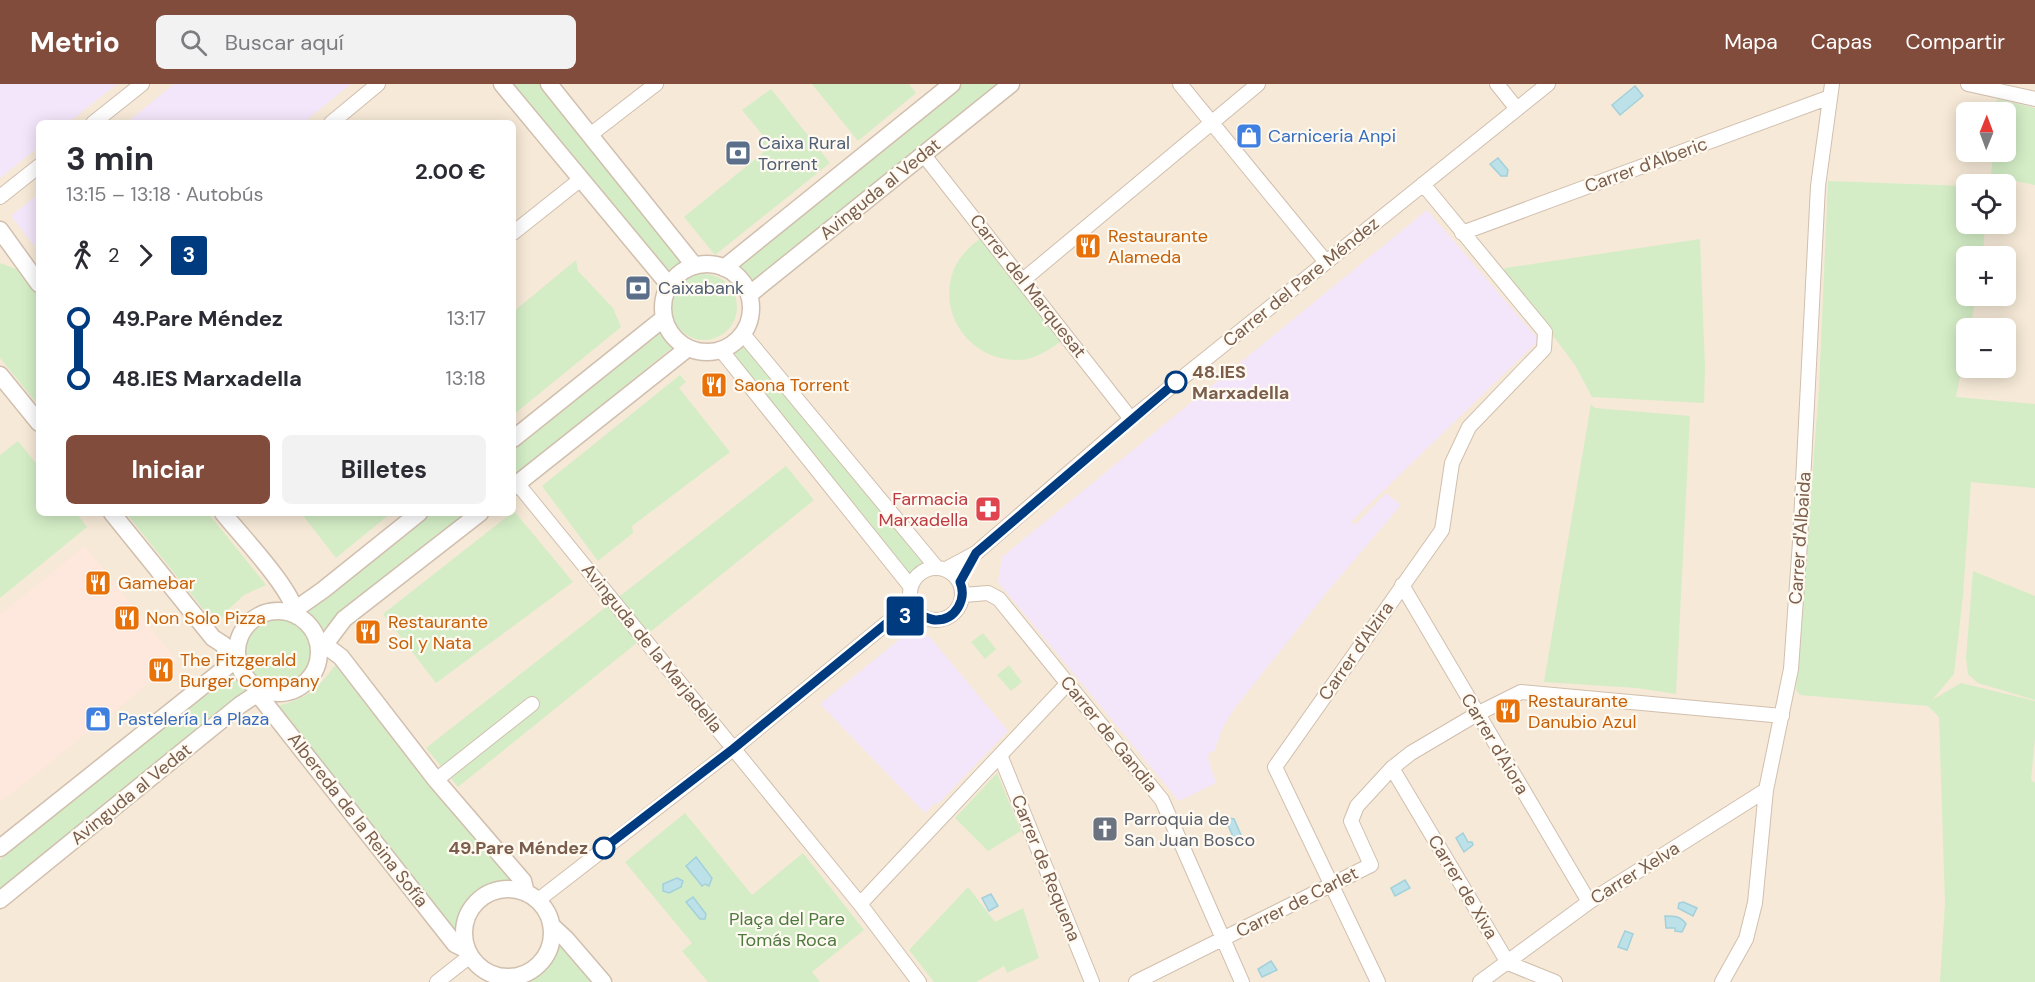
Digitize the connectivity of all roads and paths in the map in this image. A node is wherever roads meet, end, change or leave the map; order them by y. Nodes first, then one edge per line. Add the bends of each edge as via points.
1 (142, 84) edge
2 (378, 84) edge
3 (502, 84) edge
4 (549, 84) edge
5 (656, 84) edge
6 (951, 84) edge
7 (1011, 84) edge
8 (1180, 84) edge
9 (1258, 84) edge
10 (1497, 84) edge
11 (1548, 84) edge
12 (1968, 84) edge
13 (1831, 90) edge
14 (2035, 99) edge
15 (1517, 108) junction
16 (97, 120) edge
17 (335, 120) edge
18 (1210, 123) junction
19 (590, 135) junction
20 (923, 154) junction
21 (36, 168) edge
22 (581, 179) junction
23 (1423, 184) junction
24 (0, 197) edge
25 (0, 230) edge
26 (516, 231) edge
27 (1462, 233) junction
28 (0, 253) edge
29 (18, 257) junction
30 (1326, 262) junction
31 (694, 266) junction
32 (724, 268) junction
33 (36, 280) edge
34 (1023, 280) junction
35 (669, 285) junction
36 (750, 294) junction
37 (664, 318) junction
38 (743, 334) junction
39 (688, 348) junction
40 (721, 350) junction
41 (0, 375) edge
42 (36, 419) edge
43 (1131, 419) junction
44 (516, 436) edge
45 (516, 484) edge
46 (516, 486) edge
47 (114, 516) edge
48 (224, 516) edge
49 (415, 516) edge
50 (476, 516) edge
51 (976, 553) junction
52 (941, 568) junction
53 (1402, 585) junction
54 (961, 589) junction
55 (911, 594) junction
56 (294, 612) junction
57 (921, 615) junction
58 (893, 618) junction
59 (320, 645) junction
60 (237, 660) junction
61 (1068, 683) junction
62 (258, 689) junction
63 (532, 704) dead end
64 (1477, 714) junction
65 (1782, 716) junction
66 (733, 749) junction
67 (1000, 755) junction
68 (1392, 768) junction
69 (436, 780) junction
70 (1766, 790) junction
71 (0, 848) edge
72 (1331, 884) junction
73 (532, 897) junction
74 (0, 900) edge
75 (1589, 902) junction
76 (860, 904) junction
77 (551, 925) junction
78 (1224, 939) junction
79 (469, 953) junction
80 (1508, 963) junction
81 (487, 977) edge
82 (437, 982) edge
83 (603, 982) edge
84 (919, 982) edge
85 (1092, 982) edge
86 (1136, 982) edge
87 (1242, 982) edge
88 (1378, 982) edge
89 (1480, 982) edge
90 (1555, 982) edge
91 (1722, 982) edge

1 - 16 street
2 - 17 street
3 - 22 street
4 - 19 street
5 - 19 street
6 - 32 street, Avinguda al Vedat
7 - 20 street, Avinguda al Vedat
8 - 18 street
9 - 18 street
10 - 15 street
11 - 15 street, Carrer del Pare Méndez
12 - 14 street
13 - 27 street, Carrer d'Alberic
13 - 65 street, Carrer d'Albaida via 1818,186 1800,542 1791,669
15 - 23 street, Carrer del Pare Méndez
18 - 30 street
18 - 34 street
19 - 31 street
20 - 34 street, Carrer del Marquesat
20 - 36 street, Avinguda al Vedat
21 - 24 street
22 - 26 street
22 - 35 street
23 - 27 street
23 - 30 street, Carrer del Pare Méndez
25 - 29 street
27 - 53 street, Carrer d'Alzira via 1545,332 1544,349 1469,427 1452,464 1442,530
28 - 29 street
29 - 33 street
30 - 43 street, Carrer del Pare Méndez
31 - 32 street via 714,264
31 - 35 street
32 - 36 street via 742,281
34 - 43 street, Carrer del Marquesat
35 - 37 street
36 - 38 street via 751,314
37 - 39 street via 670,332
37 - 44 street
38 - 40 street
38 - 52 street
39 - 40 street via 703,352
39 - 45 street
40 - 55 street
41 - 42 street
43 - 51 street, Carrer del Pare Méndez
46 - 66 street, Avinguda de la Marjadella
47 - 60 street via 213,638
48 - 56 street via 283,587
49 - 56 street
50 - 59 street via 344,619
51 - 52 street, Carrer del Pare Méndez
51 - 54 street, Carrer del Pare Méndez
52 - 54 street via 954,574
52 - 55 street via 917,576
53 - 64 street, Carrer d'Aiora
53 - 72 street, Carrer d'Alzira via 1275,767
54 - 57 street via 960,605 946,618 927,619
54 - 61 street, Carrer de Gandia via 988,593 999,599
55 - 57 street via 914,608
55 - 58 street
56 - 59 street via 309,624
56 - 60 street via 275,611 252,620 238,642
57 - 58 street
58 - 66 street
59 - 62 street via 314,671 301,686 276,693
59 - 69 street via 341,657
60 - 62 street via 246,679
60 - 71 street
61 - 67 street
61 - 78 street, Carrer de Gandia via 1162,800
62 - 74 street, Avinguda al Vedat
62 - 79 street, Albereda de la Reina Sofía via 455,944
63 - 69 street
64 - 65 street, Carrer de Carlet via 1521,692
64 - 68 street, Carrer de Carlet
64 - 75 street, Carrer d'Aiora
65 - 70 street, Carrer d'Albaida
66 - 73 street
66 - 76 street, Avinguda de la Marjadella
67 - 76 street
67 - 85 street, Carrer de Requena
68 - 72 street, Carrer de Carlet via 1357,806 1351,821 1371,865
68 - 80 street, Carrer de Xiva
69 - 73 street via 523,881
70 - 75 street, Carrer Xelva
70 - 91 street, Carrer d'Albaida via 1755,903 1746,939
72 - 78 street, Carrer de Carlet
72 - 88 street, Carrer d'Alzira
73 - 77 street via 547,913
73 - 79 street via 500,890 476,902 464,926
75 - 80 street, Carrer Xelva
76 - 84 street, Avinguda de la Marjadella
77 - 81 street via 551,943 535,968 521,975
77 - 83 street
78 - 86 street, Carrer de Carlet
78 - 87 street, Carrer de Gandia
79 - 81 street
79 - 82 street
80 - 89 street, Carrer Xelva
80 - 90 street

